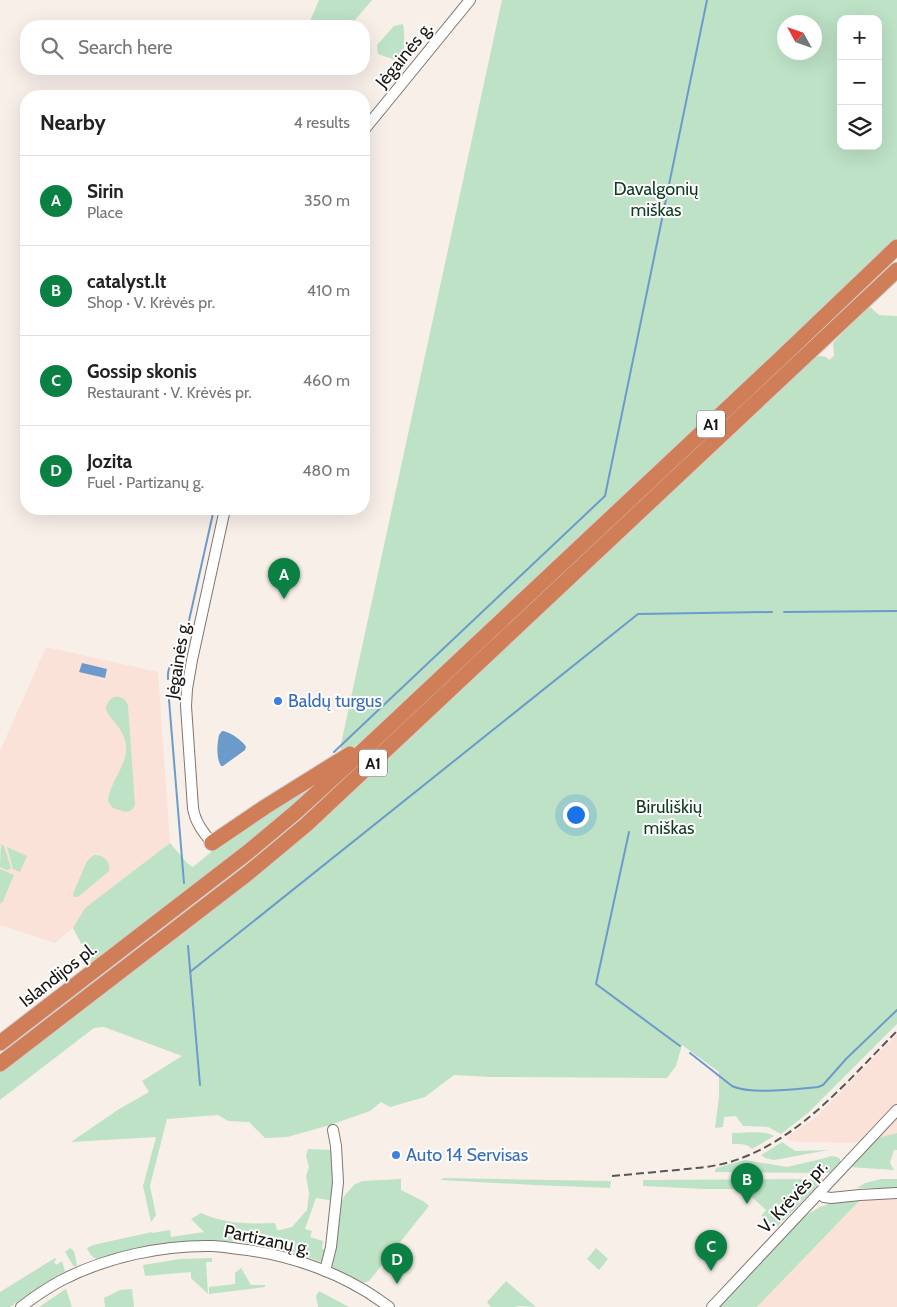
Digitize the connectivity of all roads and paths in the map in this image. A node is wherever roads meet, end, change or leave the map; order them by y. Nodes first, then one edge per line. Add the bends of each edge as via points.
1 (470, 0) edge
2 (370, 123) edge
3 (897, 247) edge
4 (897, 270) edge
5 (224, 515) edge
6 (380, 734) junction
7 (212, 843) joint
8 (83, 980) junction
9 (0, 1032) edge
10 (0, 1043) edge
11 (0, 1064) edge
12 (897, 1110) edge
13 (333, 1130) dead end
14 (897, 1192) edge
15 (820, 1193) junction
16 (325, 1270) junction
17 (21, 1307) edge
18 (389, 1307) edge
19 (712, 1307) edge

1 - 2 street, Jėgainės g.
3 - 6 highway, A1
4 - 11 highway, Islandijos pl. / A1 via 307,824
5 - 7 street, Jėgainės g. via 192,660 186,706 192,808 194,818
6 - 7 highway
6 - 8 highway, Islandijos pl. / A1 via 248,852
8 - 9 highway
8 - 10 highway, Islandijos pl. / A1
12 - 15 street, V. Krėvės pr.
13 - 16 street via 338,1182 331,1247
14 - 15 street via 831,1198
15 - 19 street, V. Krėvės pr.
16 - 17 street, Partizanų g. via 249,1250 213,1246 166,1249 136,1254 82,1271 46,1289
16 - 18 street, Partizanų g.

